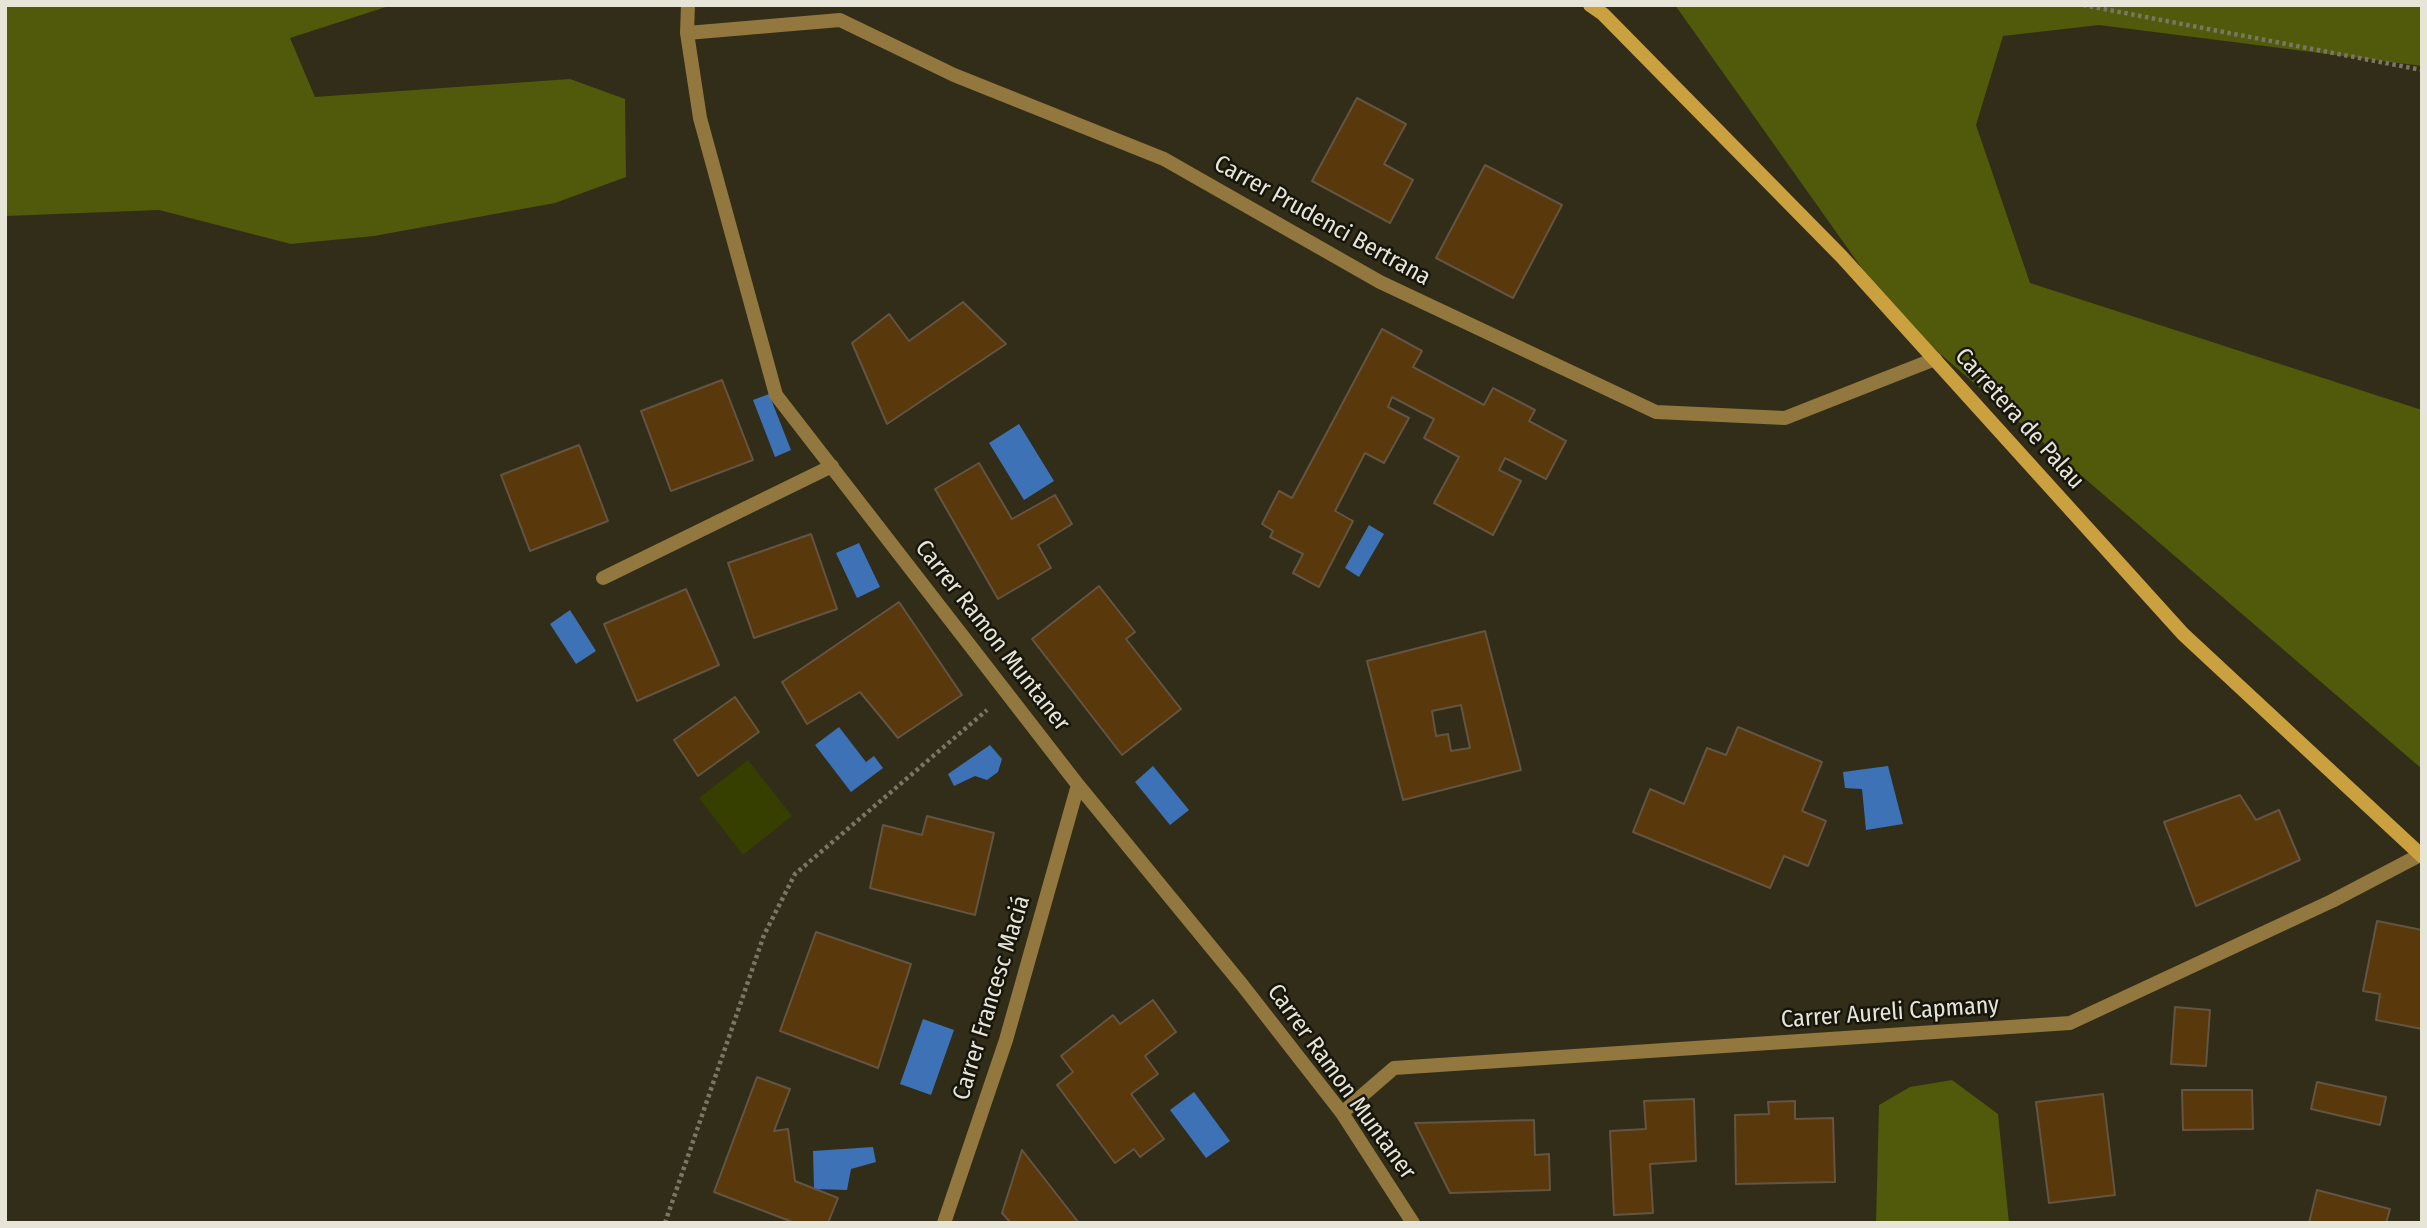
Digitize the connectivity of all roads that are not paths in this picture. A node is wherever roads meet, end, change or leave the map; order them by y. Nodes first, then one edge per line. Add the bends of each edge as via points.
1 (688, 5) edge
2 (1591, 5) edge
3 (687, 33) junction
4 (1935, 359) junction
5 (832, 466) junction
6 (603, 578) dead end
7 (1078, 785) junction
8 (2421, 856) edge
9 (1342, 1113) junction
10 (944, 1223) edge
11 (1413, 1223) edge

1 - 3 street, Carrer Ramon Muntaner
2 - 4 street, Carretera de Palau via 1842,257
3 - 4 street, Carrer Prudenci Bertrana via 840,20 954,75 1164,159 1380,282 1657,412 1785,418
3 - 5 street, Carrer Ramon Muntaner via 700,118 776,395
4 - 8 street, Carretera de Palau via 2183,634
5 - 6 street
5 - 7 street, Carrer Ramon Muntaner
7 - 9 street, Carrer Ramon Muntaner
7 - 10 street, Carrer Francesc Maciá via 1006,1040
8 - 9 street, Carrer Aureli Capmany via 2070,1023 1394,1068
9 - 11 street, Carrer Ramon Muntaner

